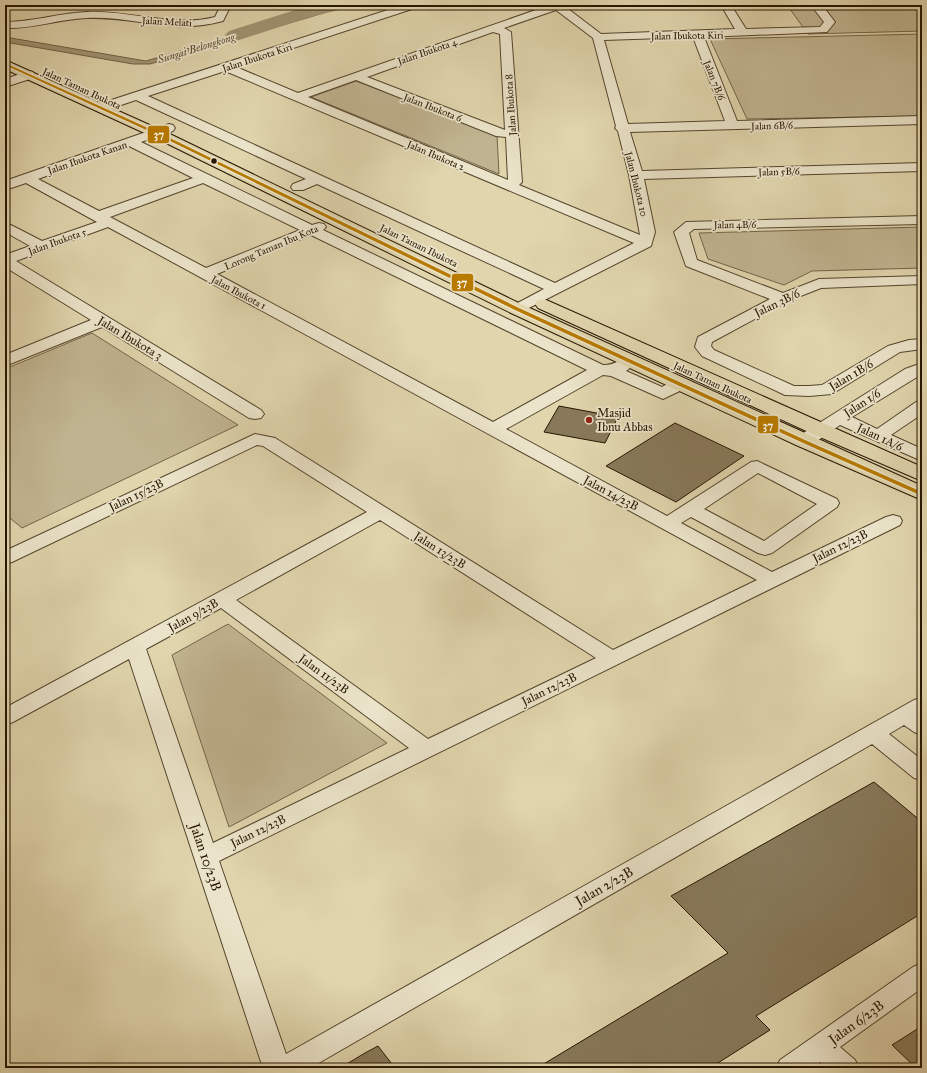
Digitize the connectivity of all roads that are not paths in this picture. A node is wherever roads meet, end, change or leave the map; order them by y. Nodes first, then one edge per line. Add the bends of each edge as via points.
1 (226, 5) edge
2 (414, 5) edge
3 (556, 5) edge
4 (726, 5) edge
5 (816, 5) edge
6 (88, 10) edge
7 (5, 25) edge
8 (494, 29) junction
9 (743, 33) junction
10 (697, 34) junction
11 (598, 36) junction
12 (5, 53) edge
13 (5, 64) edge
14 (226, 67) junction
15 (29, 76) junction
16 (355, 76) junction
17 (5, 83) edge
18 (137, 96) junction
19 (297, 96) junction
20 (115, 103) junction
21 (100, 108) junction
22 (922, 120) edge
23 (733, 126) junction
24 (622, 128) junction
25 (163, 131) junction
26 (513, 134) junction
27 (130, 142) junction
28 (922, 167) edge
29 (636, 175) junction
30 (28, 178) junction
31 (204, 178) junction
32 (317, 179) junction
33 (5, 186) edge
34 (509, 186) junction
35 (298, 187) junction
36 (104, 219) junction
37 (336, 219) junction
38 (922, 220) edge
39 (5, 226) edge
40 (311, 230) junction
41 (646, 243) junction
42 (40, 246) junction
43 (5, 261) edge
44 (477, 272) dead end
45 (205, 274) junction
46 (922, 280) edge
47 (555, 289) junction
48 (783, 298) junction
49 (524, 300) junction
50 (103, 321) junction
51 (922, 344) edge
52 (5, 361) edge
53 (630, 361) junction
54 (922, 368) edge
55 (607, 370) junction
56 (756, 376) joint
57 (680, 384) junction
58 (450, 406) joint
59 (922, 406) edge
60 (255, 414) dead end
61 (839, 418) junction
62 (493, 429) junction
63 (820, 430) junction
64 (879, 436) junction
65 (803, 441) junction
66 (269, 442) joint
67 (922, 456) edge
68 (922, 475) edge
69 (922, 494) edge
70 (690, 510) junction
71 (380, 512) junction
72 (893, 521) dead end
73 (669, 524) junction
74 (5, 558) edge
75 (772, 580) junction
76 (222, 599) junction
77 (135, 646) junction
78 (611, 658) junction
79 (916, 716) edge
80 (5, 718) edge
81 (873, 733) junction
82 (426, 749) junction
83 (922, 772) edge
84 (206, 857) junction
85 (922, 974) edge
86 (822, 1047) junction
87 (277, 1068) edge
88 (286, 1068) edge
89 (790, 1068) edge
90 (845, 1068) edge

1 - 6 street, Jalan Melati via 219,19 202,23 165,22
2 - 14 street, Jalan Ibukota Kiri
3 - 8 street, Jalan Ibukota 4
3 - 11 street
4 - 9 street, Jalan Ibukota Kiri
5 - 9 street via 830,22 823,30
6 - 7 street, Jalan Melati via 26,25
8 - 16 street, Jalan Ibukota 4
8 - 26 street, Jalan Ibukota 8 via 504,32
9 - 10 street, Jalan Ibukota Kiri
10 - 11 street, Jalan Ibukota Kiri
10 - 23 street, Jalan 7B/6
11 - 24 street, Jalan Ibukota 10
12 - 20 main road, Jalan Taman Ibukota
13 - 15 main road, Jalan Taman Ibukota
14 - 18 street, Jalan Ibukota Kiri
14 - 19 street, Jalan Ibukota 2
15 - 17 street
15 - 21 main road, Jalan Taman Ibukota
16 - 19 street, Jalan Ibukota 4
16 - 26 street, Jalan Ibukota 6 via 500,133
18 - 20 street, Jalan Ibukota Kiri
18 - 32 street
19 - 34 street, Jalan Ibukota 2
20 - 21 street, Jalan Ibukota Kiri
20 - 25 main road, Jalan Taman Ibukota
21 - 25 main road, Jalan Taman Ibukota
22 - 23 street, Jalan 6B/6
23 - 24 street, Jalan 6B/6
24 - 29 street, Jalan Ibukota 10
25 - 27 street, Jalan Ibukota Kanan
25 - 35 main road, Jalan Taman Ibukota
25 - 37 main road, Jalan Taman Ibukota
26 - 34 street, Jalan Ibukota 8 via 515,182
27 - 30 street, Jalan Ibukota Kanan
27 - 31 street
28 - 29 street, Jalan 5B/6
29 - 41 street, Jalan Ibukota 10 via 648,232
30 - 33 street, Jalan Ibukota Kanan
30 - 36 street, Jalan Ibukota 1
31 - 36 street, Jalan Ibukota 5
31 - 40 street
32 - 35 street
32 - 47 street
34 - 41 street, Jalan Ibukota 2
35 - 44 main road, Jalan Taman Ibukota
36 - 42 street, Jalan Ibukota 5
36 - 45 street, Jalan Ibukota 1
37 - 40 street, Lorong Taman Ibu Kota
37 - 49 main road, Jalan Taman Ibukota
38 - 48 street, Jalan 4B/6 via 691,226 681,232 691,263
39 - 42 street
40 - 45 street, Lorong Taman Ibu Kota
40 - 55 street
41 - 47 street
42 - 43 street, Jalan Ibukota 5
43 - 50 street, Jalan Ibukota 3
45 - 58 street, Jalan Ibukota 1
46 - 48 street, Jalan 3B/6 via 830,282
47 - 49 street
48 - 56 street, Jalan 3B/6 via 704,340 702,347 708,353
49 - 53 main road, Jalan Taman Ibukota
49 - 63 main road, Jalan Taman Ibukota
50 - 52 street
50 - 60 street, Jalan Ibukota 3
51 - 56 street, Jalan 1B/6 via 894,348 826,390 791,391
53 - 55 street
53 - 57 main road, Jalan Taman Ibukota
54 - 61 street, Jalan 1/6 via 911,372
55 - 57 street via 663,394
55 - 62 street
57 - 65 main road, Jalan Taman Ibukota
58 - 62 street, Jalan 14/23B
59 - 64 street
61 - 63 street, Jalan 1/6
61 - 64 street, Jalan 1A/6
62 - 73 street, Jalan 14/23B
63 - 65 street, Jalan 1/6
63 - 68 main road, Jalan Taman Ibukota
64 - 67 street, Jalan 1A/6
65 - 69 main road, Jalan Taman Ibukota
66 - 71 street, Jalan 13/23B
66 - 74 street, Jalan 15/23B via 255,439 244,443
70 - 70 street via 756,466 830,503 765,549
70 - 73 street
71 - 76 street, Jalan 9/23B
71 - 78 street, Jalan 13/23B
72 - 75 street, Jalan 12/23B
73 - 75 street, Jalan 14/23B
75 - 78 street, Jalan 12/23B
76 - 77 street, Jalan 9/23B
76 - 82 street, Jalan 11/23B
77 - 80 street, Jalan 9/23B
77 - 84 street, Jalan 10/23B
78 - 82 street, Jalan 12/23B
79 - 81 street, Jalan 2/23B
81 - 83 street
81 - 88 street, Jalan 2/23B
82 - 84 street, Jalan 12/23B
84 - 87 street, Jalan 10/23B
85 - 86 street, Jalan 6/23B
86 - 89 street, Jalan 6/23B
86 - 90 street

